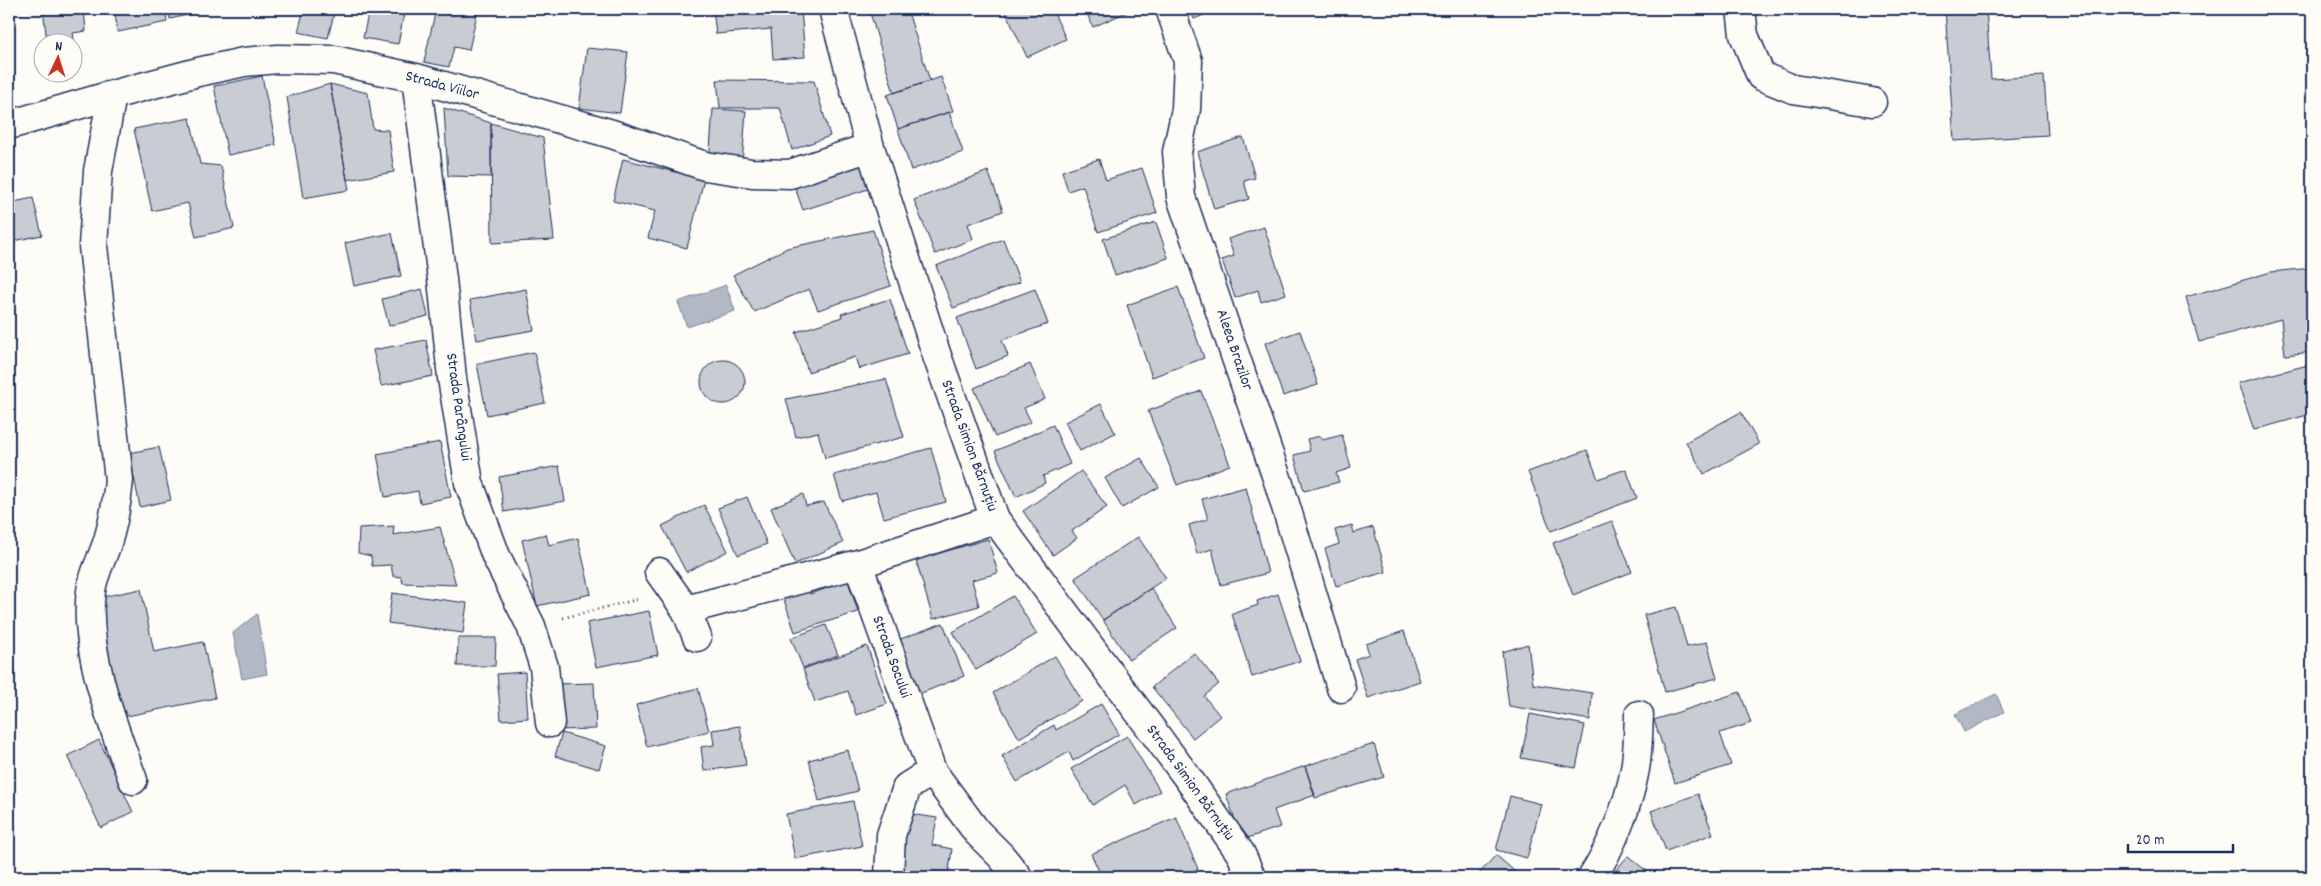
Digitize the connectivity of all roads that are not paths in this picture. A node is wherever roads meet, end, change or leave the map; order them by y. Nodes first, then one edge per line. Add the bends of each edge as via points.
1 (833, 9) edge
2 (1170, 9) edge
3 (1740, 9) edge
4 (416, 78) junction
5 (112, 95) junction
6 (1872, 102) dead end
7 (9, 125) edge
8 (870, 147) junction
9 (995, 519) junction
10 (858, 564) junction
11 (697, 637) dead end
12 (1341, 688) dead end
13 (1638, 715) dead end
14 (550, 723) dead end
15 (932, 771) junction
16 (133, 780) dead end
17 (889, 877) edge
18 (1018, 877) edge
19 (1251, 877) edge
20 (1592, 877) edge

1 - 8 street, Strada Simion Bărnuțiu
2 - 12 street, Aleea Brazilor via 1188,60 1186,109 1177,152 1181,197 1279,484
3 - 6 street via 1744,35 1761,76 1793,89
4 - 5 street, Strada Viilor via 334,60 278,59 207,70
4 - 8 street, Strada Viilor via 612,134 705,166 752,173 790,174
4 - 14 street, Strada Parângului via 452,378 469,483 496,556 531,626 544,667
5 - 7 street, Strada Viilor
5 - 16 street via 98,171 93,246 119,480 108,539 91,589 89,620 108,715
8 - 9 street, Strada Simion Bărnuțiu via 937,356
9 - 10 street
9 - 19 street, Strada Simion Bărnuțiu via 1190,780 1241,854
10 - 11 street via 673,591
10 - 15 street, Strada Socului
13 - 20 street via 1636,768 1626,804
15 - 17 street via 907,787 891,835
15 - 18 street, Strada Socului via 977,832

